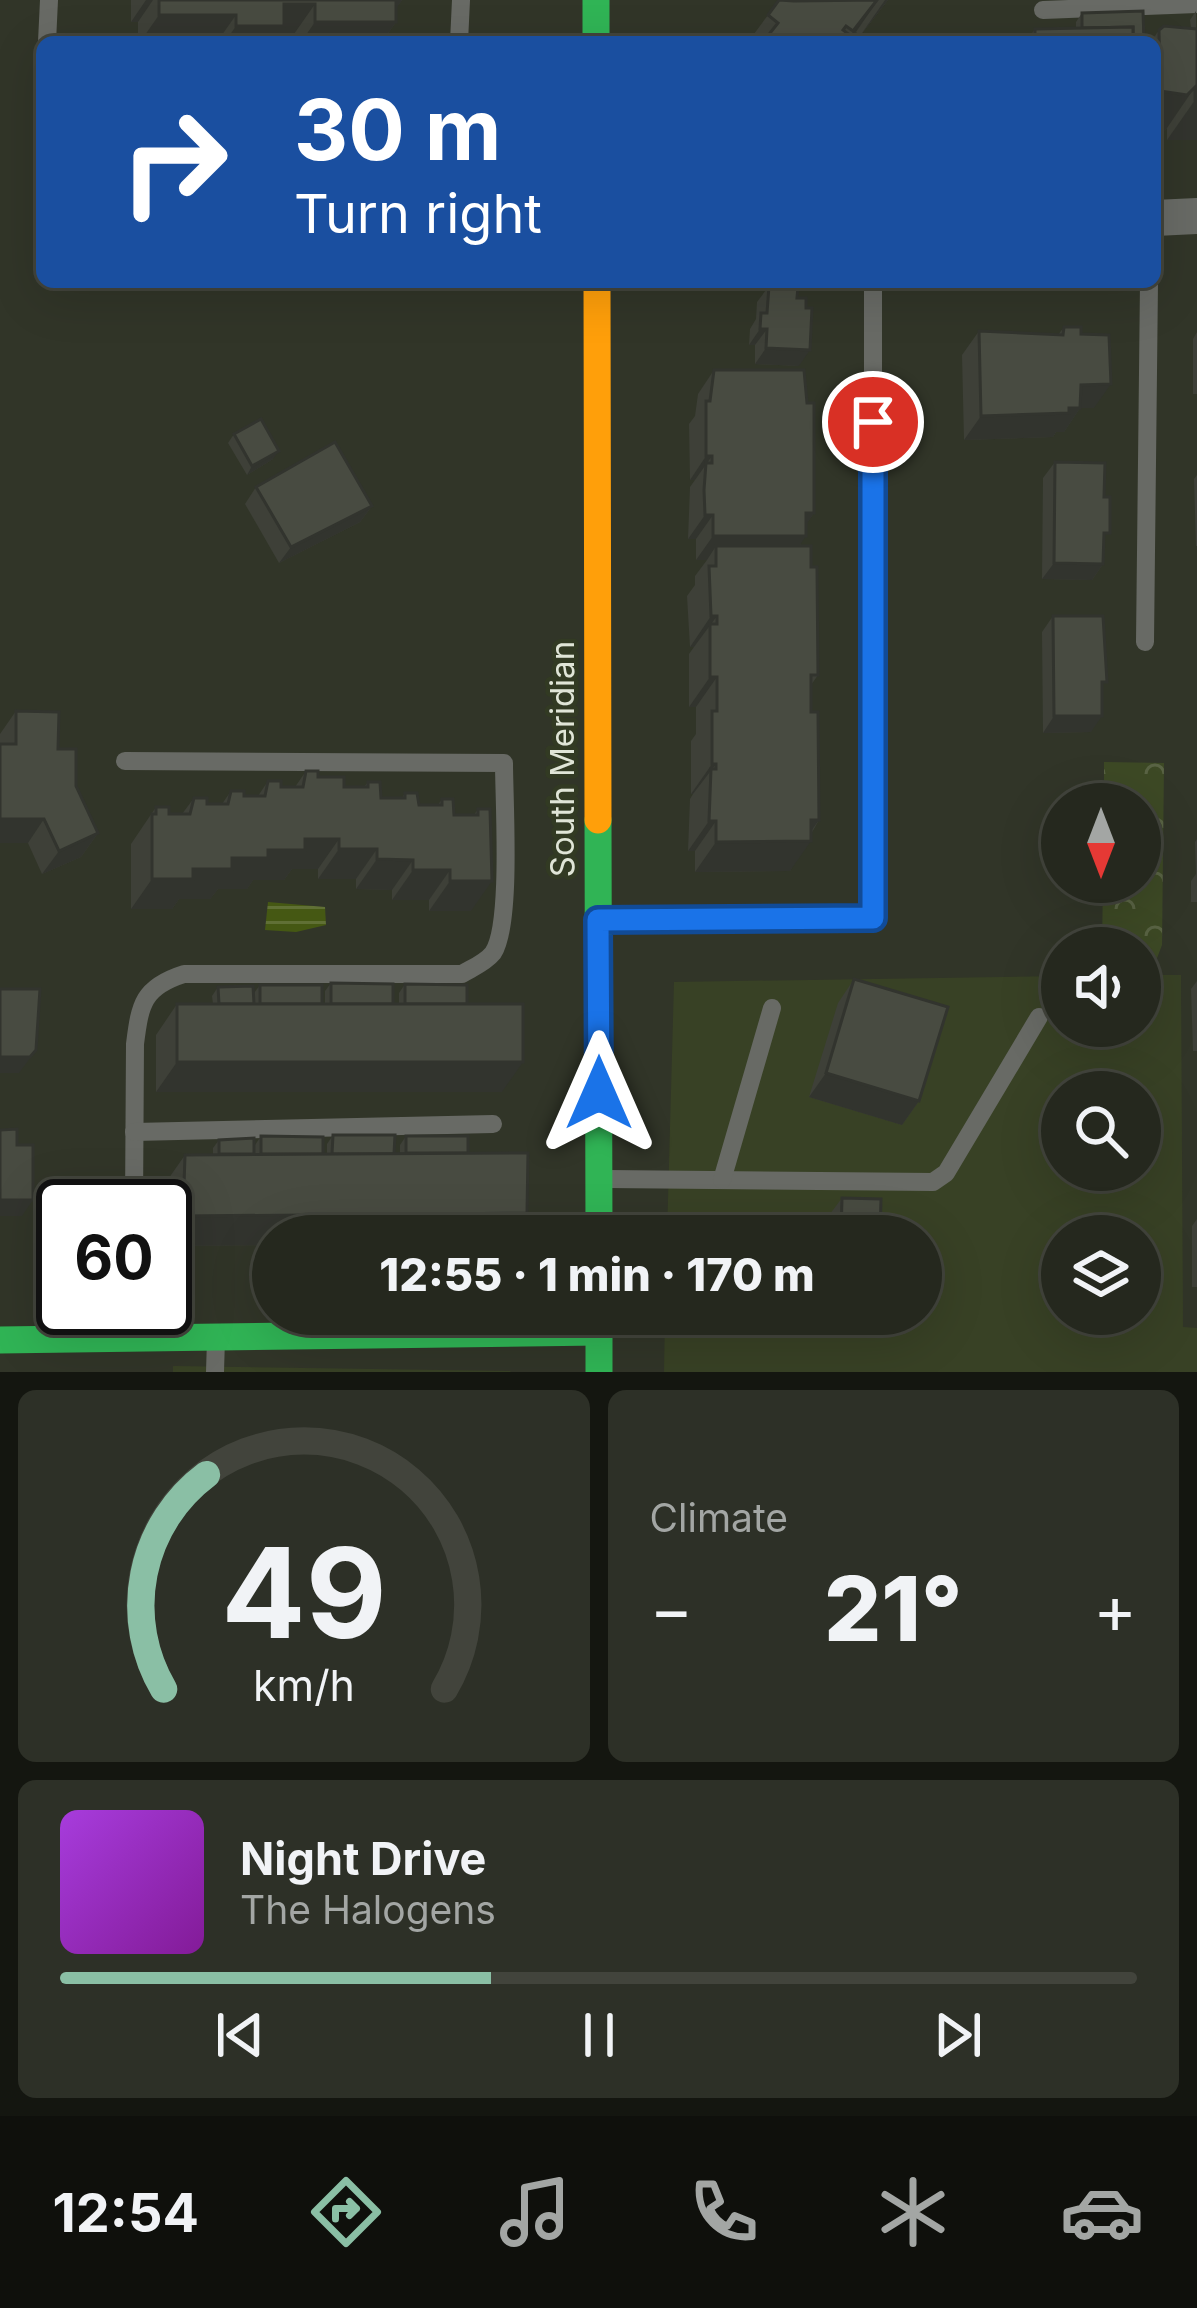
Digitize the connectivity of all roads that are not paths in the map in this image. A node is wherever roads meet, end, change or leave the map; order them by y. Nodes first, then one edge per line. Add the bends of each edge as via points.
1 (49, 0) edge
2 (461, 0) edge
3 (596, 0) edge
4 (1081, 4) edge
5 (1197, 4) edge
6 (1043, 10) dead end
7 (47, 36) edge
8 (459, 36) edge
9 (596, 36) edge
10 (1197, 216) edge
11 (1161, 218) edge
12 (597, 288) edge
13 (873, 288) edge
14 (1149, 288) edge
15 (1145, 642) dead end
16 (125, 760) dead end
17 (598, 920) junction
18 (772, 1008) dead end
19 (1039, 1017) dead end
20 (494, 1124) dead end
21 (134, 1132) junction
22 (134, 1179) edge
23 (599, 1179) junction
24 (722, 1180) junction
25 (599, 1215) edge
26 (252, 1333) edge
27 (216, 1334) junction
28 (599, 1335) edge
29 (0, 1340) edge
30 (215, 1372) edge
31 (599, 1372) edge

1 - 7 lane
2 - 8 lane
3 - 9 main road
4 - 5 lane
4 - 6 lane
10 - 11 street
12 - 17 main road, South Meridian
13 - 17 lane via 873,918
14 - 15 lane
16 - 21 lane via 504,763 503,916 492,954 461,974 208,972 160,982 138,1018
17 - 23 main road, South Meridian
18 - 24 lane
19 - 24 lane via 946,1173 933,1182
20 - 21 lane
21 - 22 lane
23 - 24 lane
23 - 25 main road, South Meridian
26 - 27 main road
27 - 29 main road via 132,1329
27 - 30 lane
28 - 31 main road

